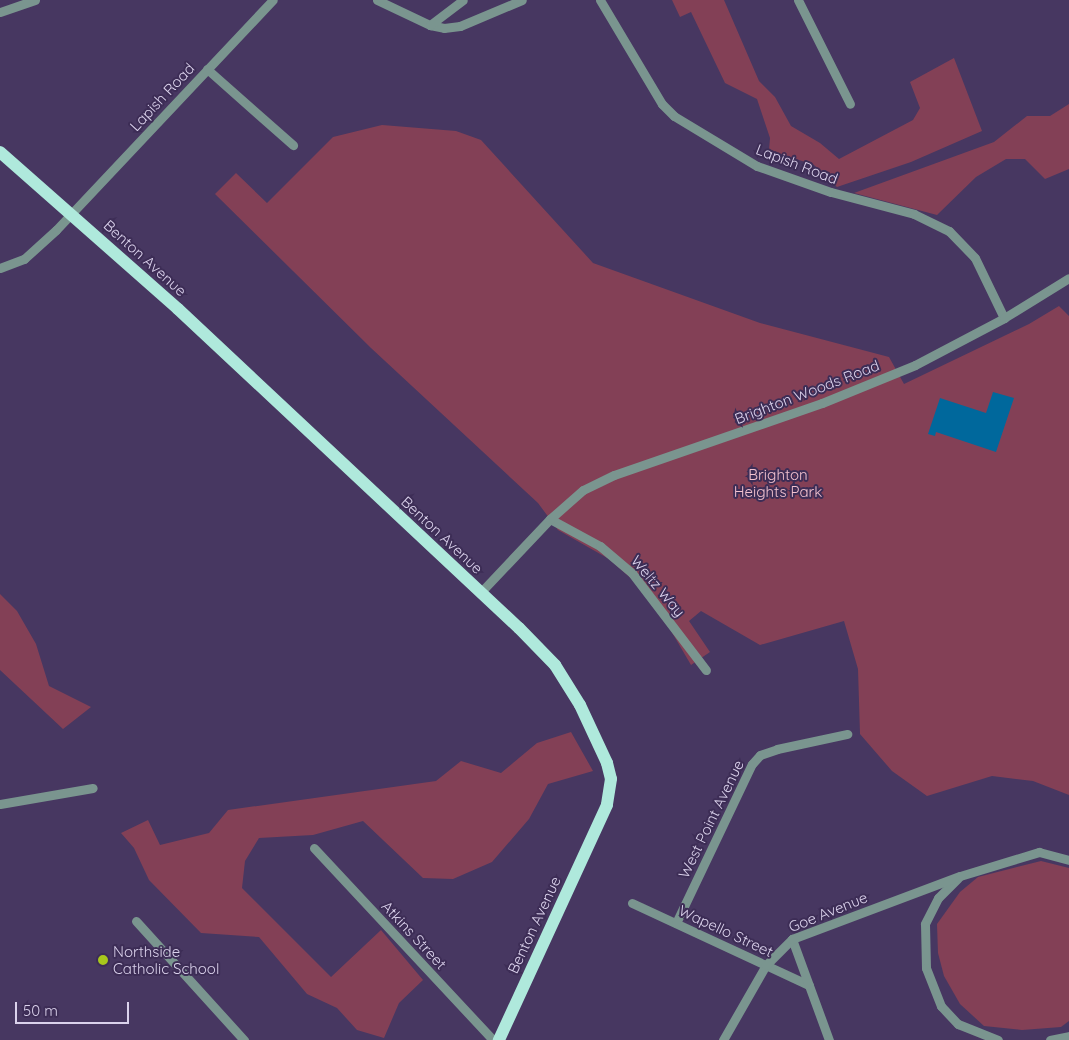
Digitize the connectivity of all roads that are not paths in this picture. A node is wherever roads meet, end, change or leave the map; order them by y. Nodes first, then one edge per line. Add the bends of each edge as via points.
1 (35, 0) edge
2 (273, 0) edge
3 (377, 0) edge
4 (463, 0) edge
5 (522, 0) edge
6 (600, 0) edge
7 (798, 0) edge
8 (0, 12) edge
9 (430, 24) junction
10 (207, 69) junction
11 (850, 104) dead end
12 (293, 145) dead end
13 (0, 152) edge
14 (71, 214) junction
15 (0, 268) edge
16 (1069, 278) edge
17 (1004, 318) junction
18 (550, 519) junction
19 (480, 592) junction
20 (706, 670) dead end
21 (847, 734) dead end
22 (93, 788) dead end
23 (0, 804) edge
24 (314, 848) dead end
25 (1069, 860) edge
26 (960, 876) junction
27 (632, 903) dead end
28 (136, 921) dead end
29 (676, 923) junction
30 (792, 939) junction
31 (766, 965) junction
32 (808, 985) junction
33 (1068, 1038) edge
34 (244, 1040) edge
35 (493, 1040) edge
36 (500, 1040) edge
37 (723, 1040) edge
38 (829, 1040) edge
39 (998, 1040) edge
40 (1050, 1040) edge

1 - 8 street
2 - 10 street, Lapish Road
3 - 9 street
4 - 9 street
5 - 9 street via 460,26
6 - 17 street, Lapish Road via 662,104 674,116 757,166 830,192 914,214 949,231 975,258
7 - 11 street
10 - 12 street
10 - 14 street, Lapish Road
13 - 14 main road, Benton Avenue
14 - 15 street, Lapish Road via 24,259
14 - 19 main road, Benton Avenue via 266,390
16 - 17 street, Brighton Woods Road
17 - 18 street, Brighton Woods Road via 915,365 822,404 614,475 583,490
18 - 19 street, Brighton Woods Road
18 - 20 street, Weltz Way via 600,546 632,573
19 - 36 main road, Benton Avenue via 555,665 601,748 611,779 607,805
21 - 29 street, West Point Avenue via 760,755 752,764
22 - 23 street
24 - 35 street, Atkins Street
25 - 26 street, Goe Avenue via 1040,852
26 - 30 street, Goe Avenue
26 - 39 street via 938,898 925,924 926,968 941,1006 958,1024
27 - 29 street, Wapello Street
28 - 34 street
29 - 31 street, Wapello Street
30 - 31 street, Goe Avenue
30 - 32 street, Wapello Street
31 - 32 street, Wapello Street
31 - 37 street, Goe Avenue
32 - 38 street, Wapello Street
33 - 40 street

